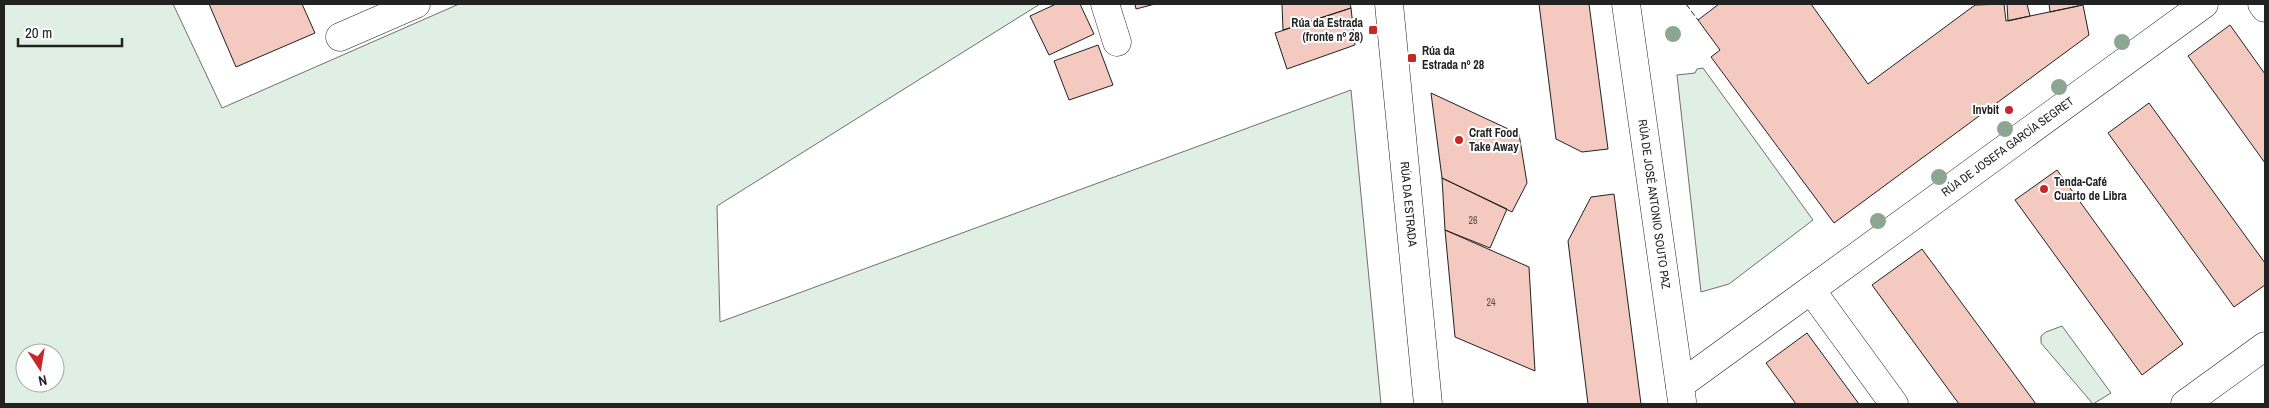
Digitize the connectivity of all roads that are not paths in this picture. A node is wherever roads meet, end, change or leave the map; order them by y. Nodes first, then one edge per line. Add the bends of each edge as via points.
1 (416, 4) edge
2 (1104, 4) edge
3 (1389, 4) edge
4 (1626, 4) edge
5 (2204, 4) edge
6 (2262, 4) edge
7 (2265, 8) edge
8 (340, 37) dead end
9 (1117, 42) dead end
10 (1811, 290) junction
11 (2265, 346) edge
12 (1681, 395) edge
13 (1428, 404) edge
14 (1894, 404) edge
15 (2185, 404) edge

1 - 8 street
2 - 9 street
3 - 13 street, RÚA DA ESTRADA
4 - 12 street, RÚA DE JOSÉ ANTONIO SOUTO PAZ
5 - 10 street, RÚA DE JOSEFA GARCÍA SEGRET
6 - 7 street
10 - 12 street, RÚA DE JOSEFA GARCÍA SEGRET
10 - 14 street
11 - 15 street

